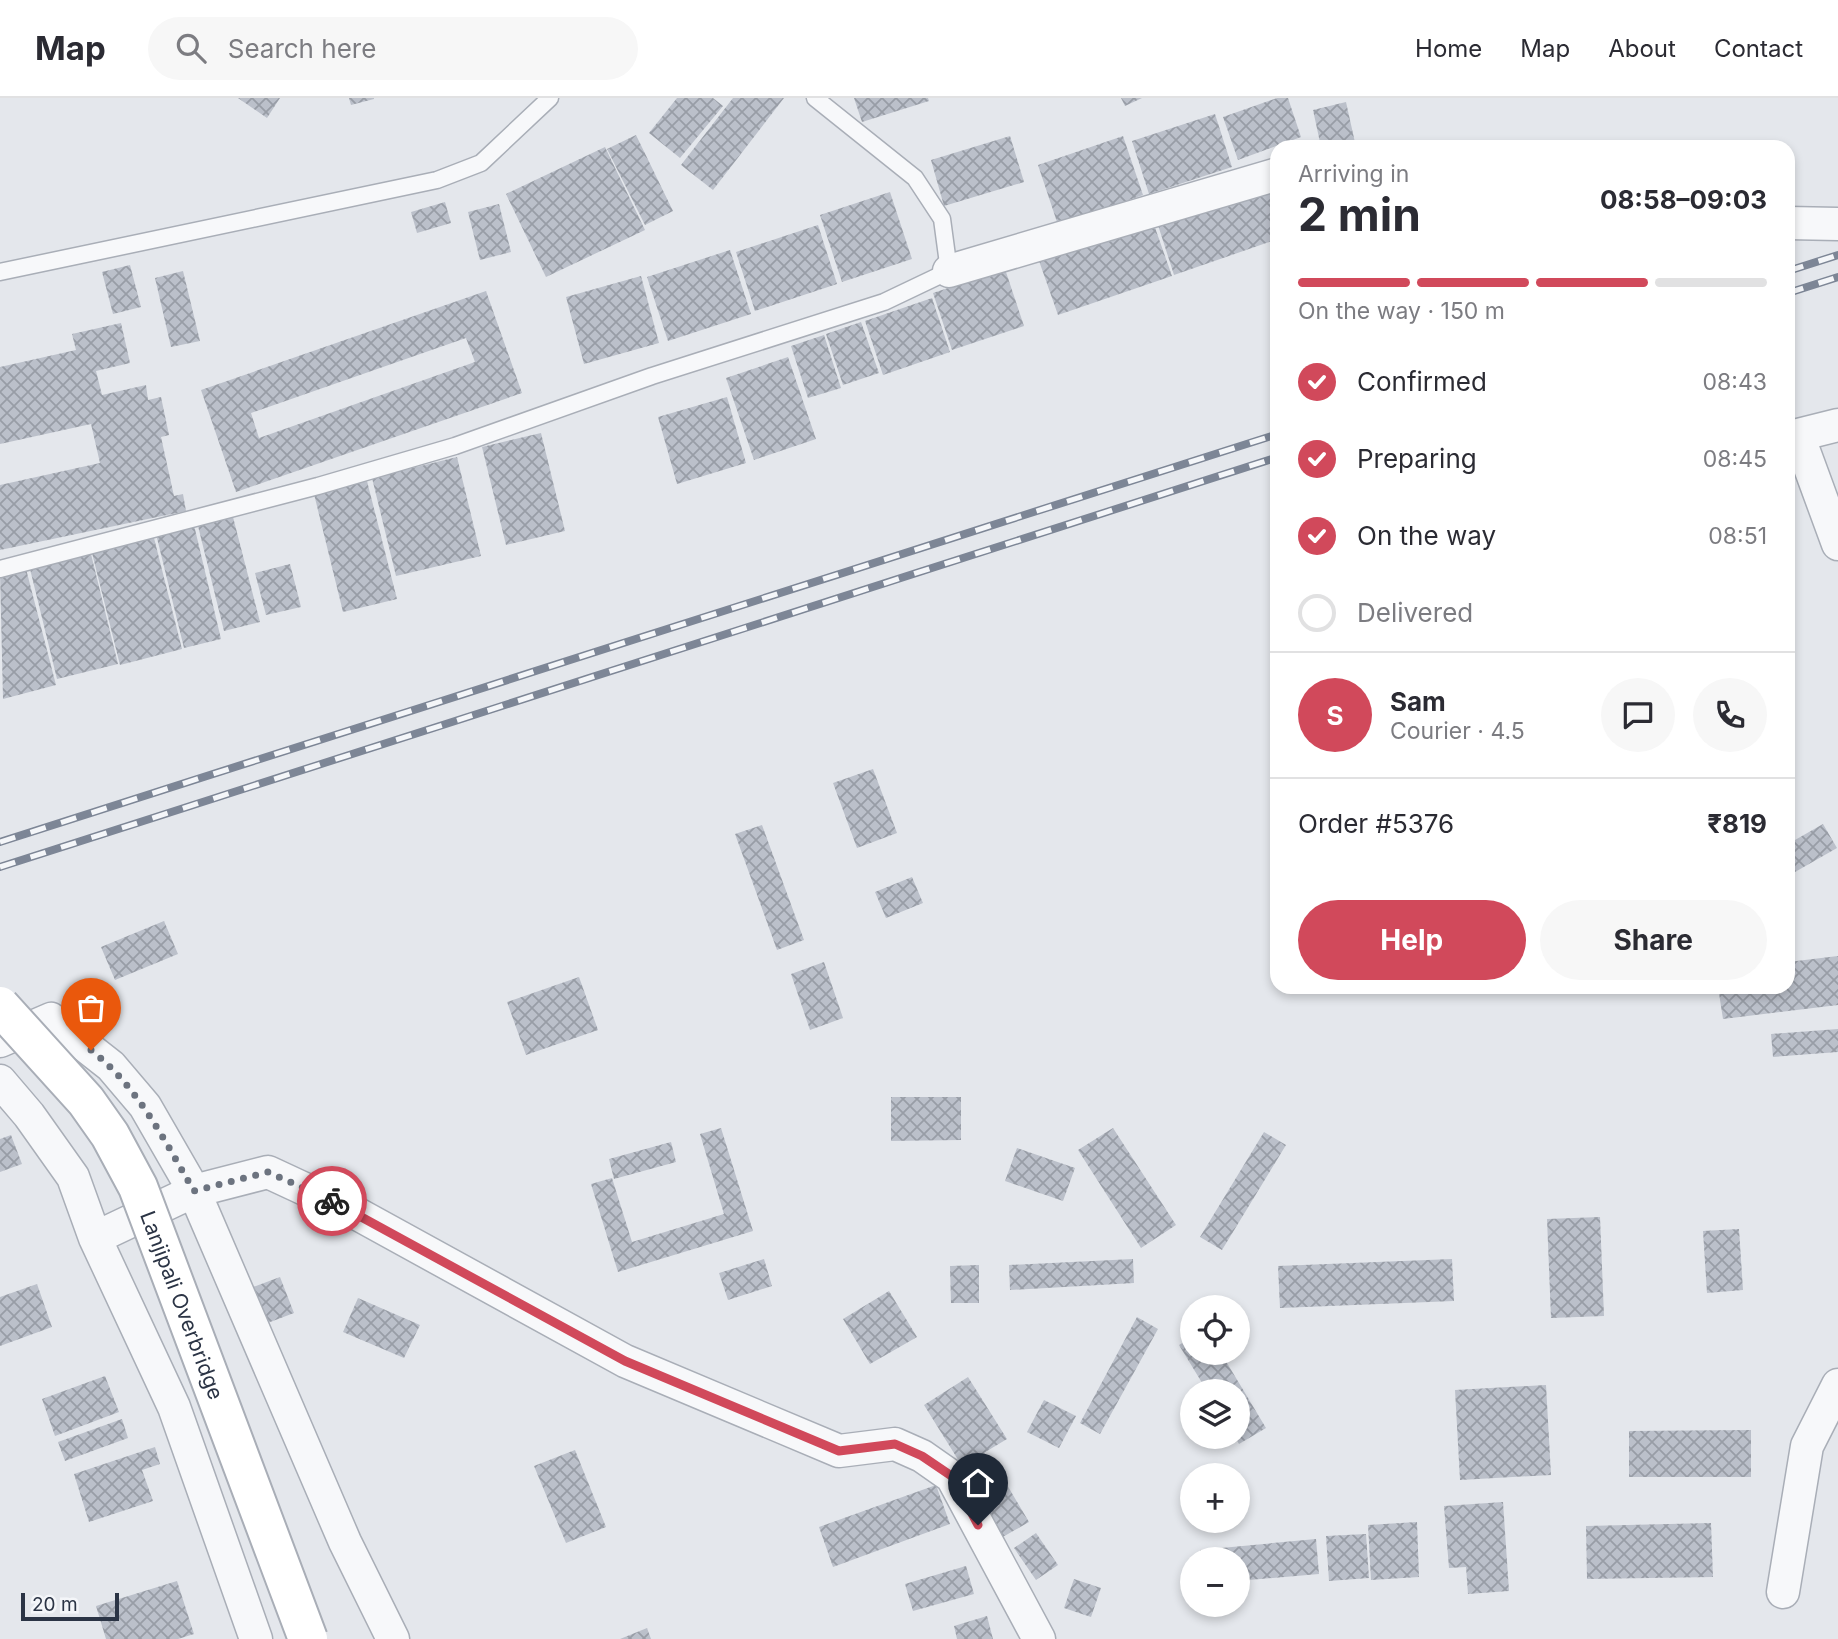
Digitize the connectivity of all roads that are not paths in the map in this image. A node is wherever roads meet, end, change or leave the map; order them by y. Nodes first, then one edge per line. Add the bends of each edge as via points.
1 (550, 98) edge
2 (815, 98) edge
3 (1270, 176) edge
4 (1795, 223) edge
5 (1838, 224) edge
6 (949, 271) junction
7 (0, 272) edge
8 (1838, 425) edge
9 (1838, 544) edge
10 (0, 569) edge
11 (0, 1006) edge
12 (0, 1041) edge
13 (0, 1080) edge
14 (194, 1191) junction
15 (95, 1238) junction
16 (1838, 1385) edge
17 (1783, 1592) dead end
18 (256, 1639) edge
19 (308, 1639) edge
20 (393, 1639) edge
21 (1039, 1639) edge

1 - 7 lane via 481,163 437,180
2 - 6 lane via 915,178 942,219
3 - 6 street
4 - 5 street
6 - 10 lane via 884,302 652,376 455,446
8 - 9 street via 1798,435
11 - 19 main road, Lanjipali Overbridge, bridge via 86,1101 138,1187
12 - 14 street via 51,1019 111,1066 145,1106
13 - 15 street via 73,1177
14 - 15 street
14 - 20 street via 345,1542
14 - 21 street via 268,1172 354,1212 625,1361 839,1451 895,1444 922,1456 953,1477
15 - 18 street via 174,1406
16 - 17 street via 1807,1446

